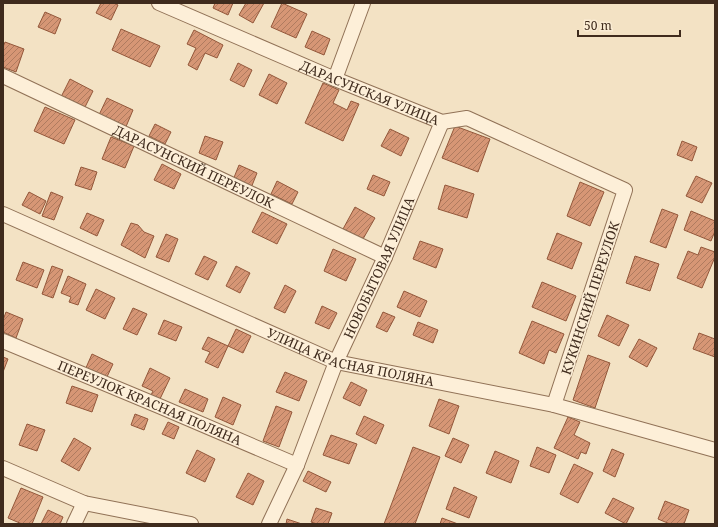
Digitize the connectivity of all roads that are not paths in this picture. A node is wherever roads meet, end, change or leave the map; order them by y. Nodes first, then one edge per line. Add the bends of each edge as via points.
1 (158, 3) edge
2 (363, 3) edge
3 (3, 76) edge
4 (335, 79) junction
5 (442, 122) junction
6 (625, 190) joint
7 (3, 214) edge
8 (385, 257) junction
9 (3, 341) edge
10 (336, 362) junction
11 (554, 405) junction
12 (715, 450) edge
13 (297, 465) junction
14 (3, 468) edge
15 (84, 503) junction
16 (74, 524) edge
17 (191, 524) edge
18 (269, 524) edge

1 - 4 street, ДАРАСУНСКАЯ УЛИЦА
2 - 4 street
3 - 8 street, ДАРАСУНСКИЙ ПЕРЕУЛОК
4 - 5 street, ДАРАСУНСКАЯ УЛИЦА
5 - 6 street, ДАРАСУНСКАЯ УЛИЦА via 467,118
5 - 8 street, НОВОБЫТОВАЯ УЛИЦА
6 - 11 street, КУКИНСКИЙ ПЕРЕУЛОК
7 - 10 street, УЛИЦА КРАСНАЯ ПОЛЯНА
8 - 10 street, НОВОБЫТОВАЯ УЛИЦА
9 - 13 street, ПЕРЕУЛОК КРАСНАЯ ПОЛЯНА
10 - 11 street, УЛИЦА КРАСНАЯ ПОЛЯНА
10 - 13 street, НОВОБЫТОВАЯ УЛИЦА
11 - 12 street, УЛИЦА КРАСНАЯ ПОЛЯНА
13 - 18 street, НОВОБЫТОВАЯ УЛИЦА
14 - 15 street
15 - 16 street
15 - 17 street

